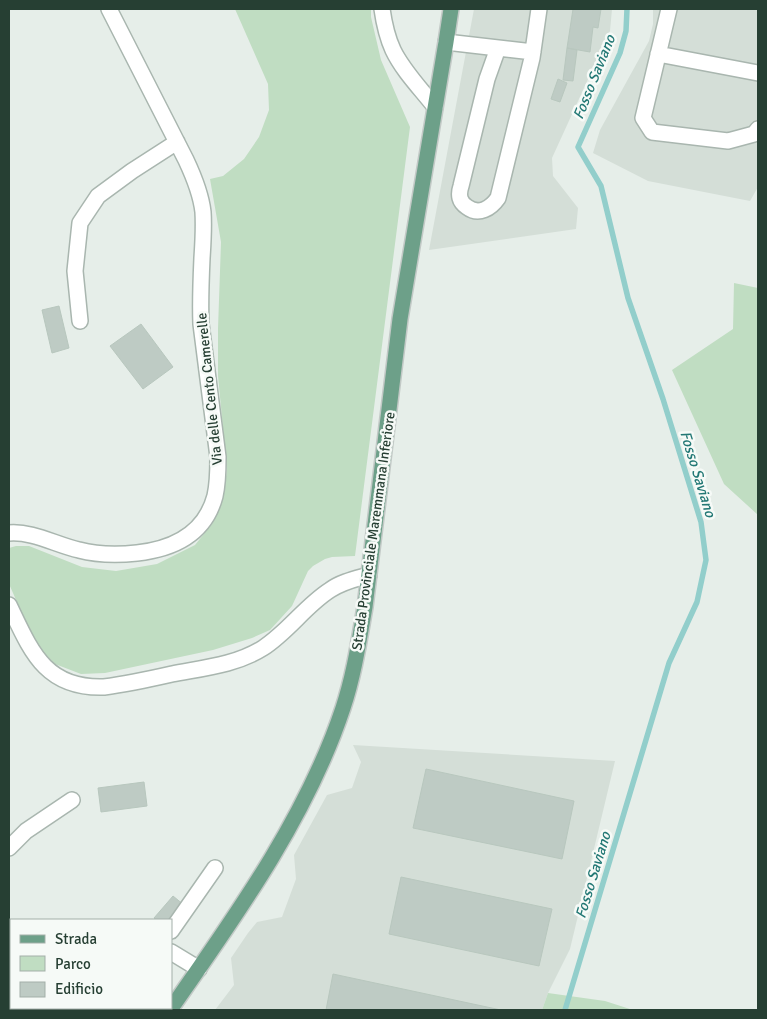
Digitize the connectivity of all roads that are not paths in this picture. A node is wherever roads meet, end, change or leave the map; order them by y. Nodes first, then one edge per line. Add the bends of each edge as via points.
1 (109, 9) edge
2 (382, 9) edge
3 (451, 9) edge
4 (539, 9) edge
5 (669, 9) edge
6 (446, 42) junction
7 (498, 48) junction
8 (533, 52) junction
9 (658, 54) junction
10 (758, 73) edge
11 (436, 107) junction
12 (758, 129) edge
13 (177, 142) junction
14 (80, 321) dead end
15 (9, 533) edge
16 (369, 575) junction
17 (9, 605) edge
18 (72, 800) dead end
19 (9, 848) edge
20 (215, 868) dead end
21 (172, 930) edge
22 (172, 953) edge
23 (199, 969) junction
24 (172, 1007) edge

1 - 13 street, Via delle Cento Camerelle
2 - 11 street via 393,51
3 - 6 main road, Strada Provinciale Maremmana Inferiore
4 - 8 street
5 - 9 street
6 - 7 street
6 - 11 main road, Strada Provinciale Maremmana Inferiore
7 - 8 street
7 - 8 street via 460,186 464,205 478,212 492,206 498,198
9 - 10 street
9 - 12 street via 642,118 652,132 728,141 754,134
11 - 16 main road, Strada Provinciale Maremmana Inferiore via 400,319
13 - 14 street via 98,196 80,223 75,270
13 - 15 street, Via delle Cento Camerelle via 195,182 203,212 201,324 218,457 215,497 200,525 189,535 164,548 142,552 118,554 80,550 29,535
16 - 17 street via 330,590 281,635 244,658 104,687 67,681 44,667 28,646
16 - 23 main road, Strada Provinciale Maremmana Inferiore via 349,688 325,754 280,842
18 - 19 street via 26,831
20 - 21 street
22 - 23 street
23 - 24 main road, Strada Provinciale Maremmana Inferiore

